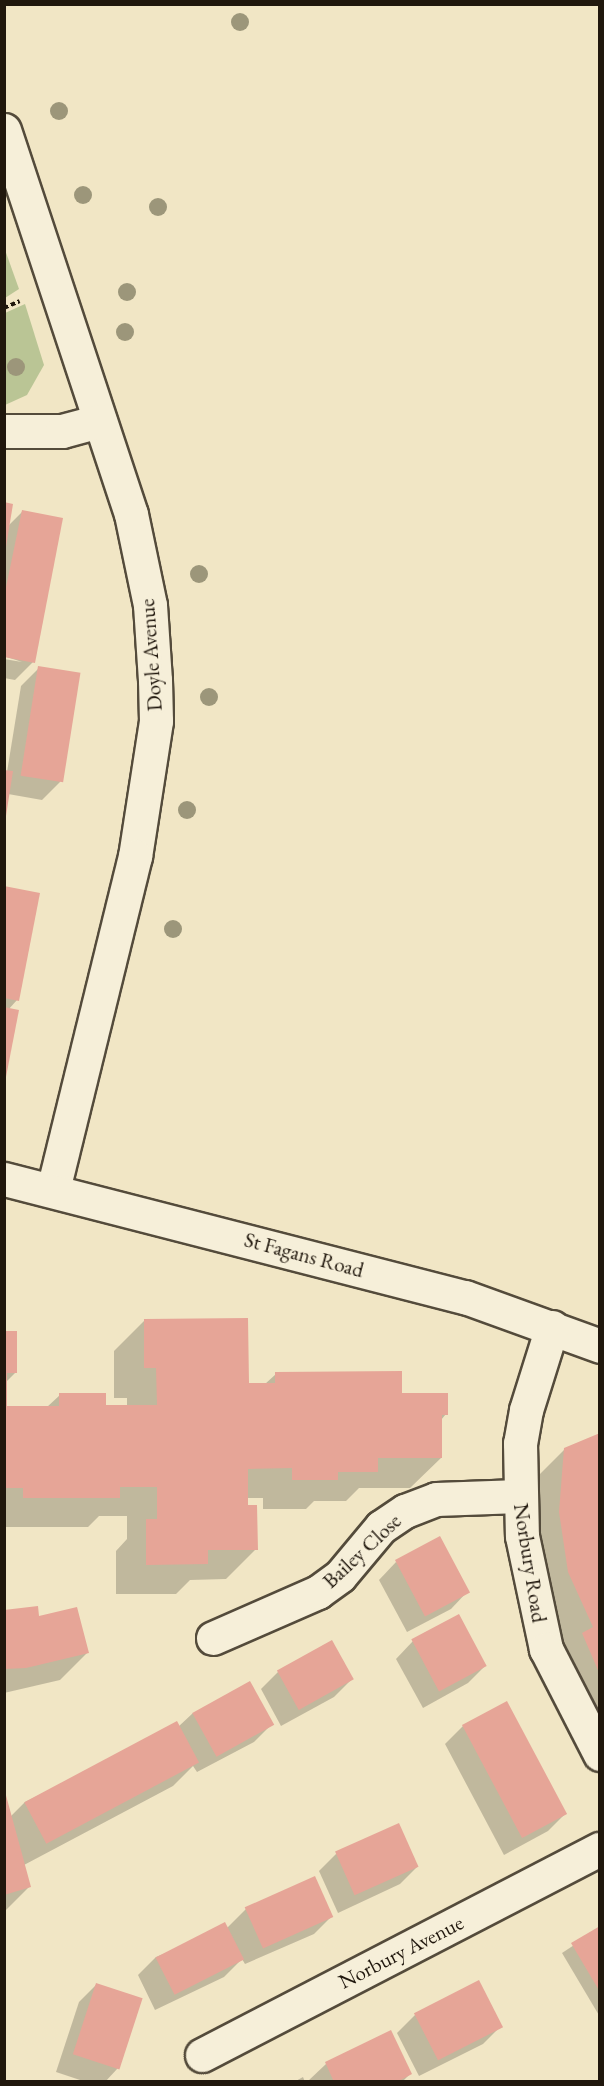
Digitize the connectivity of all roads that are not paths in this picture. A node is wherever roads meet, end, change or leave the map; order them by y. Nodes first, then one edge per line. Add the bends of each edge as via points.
1 (4, 130) edge
2 (100, 422) junction
3 (4, 431) edge
4 (4, 1179) edge
5 (53, 1190) junction
6 (552, 1327) junction
7 (600, 1346) edge
8 (519, 1496) junction
9 (213, 1638) dead end
10 (600, 1755) edge
11 (600, 1849) edge
12 (202, 2055) dead end

1 - 2 street, Doyle Avenue
2 - 3 street via 62,431
2 - 5 street, Doyle Avenue via 131,514 142,561 153,634 156,721 135,856
4 - 5 street, St Fagans Road
5 - 6 street, St Fagans Road via 465,1296
6 - 7 street, St Fagans Road
6 - 8 street, Norbury Road via 526,1410 520,1443
8 - 9 street, Bailey Close via 436,1499 405,1511 381,1527 340,1576 318,1592
8 - 10 street, Norbury Road via 531,1594 546,1649
11 - 12 street, Norbury Avenue

